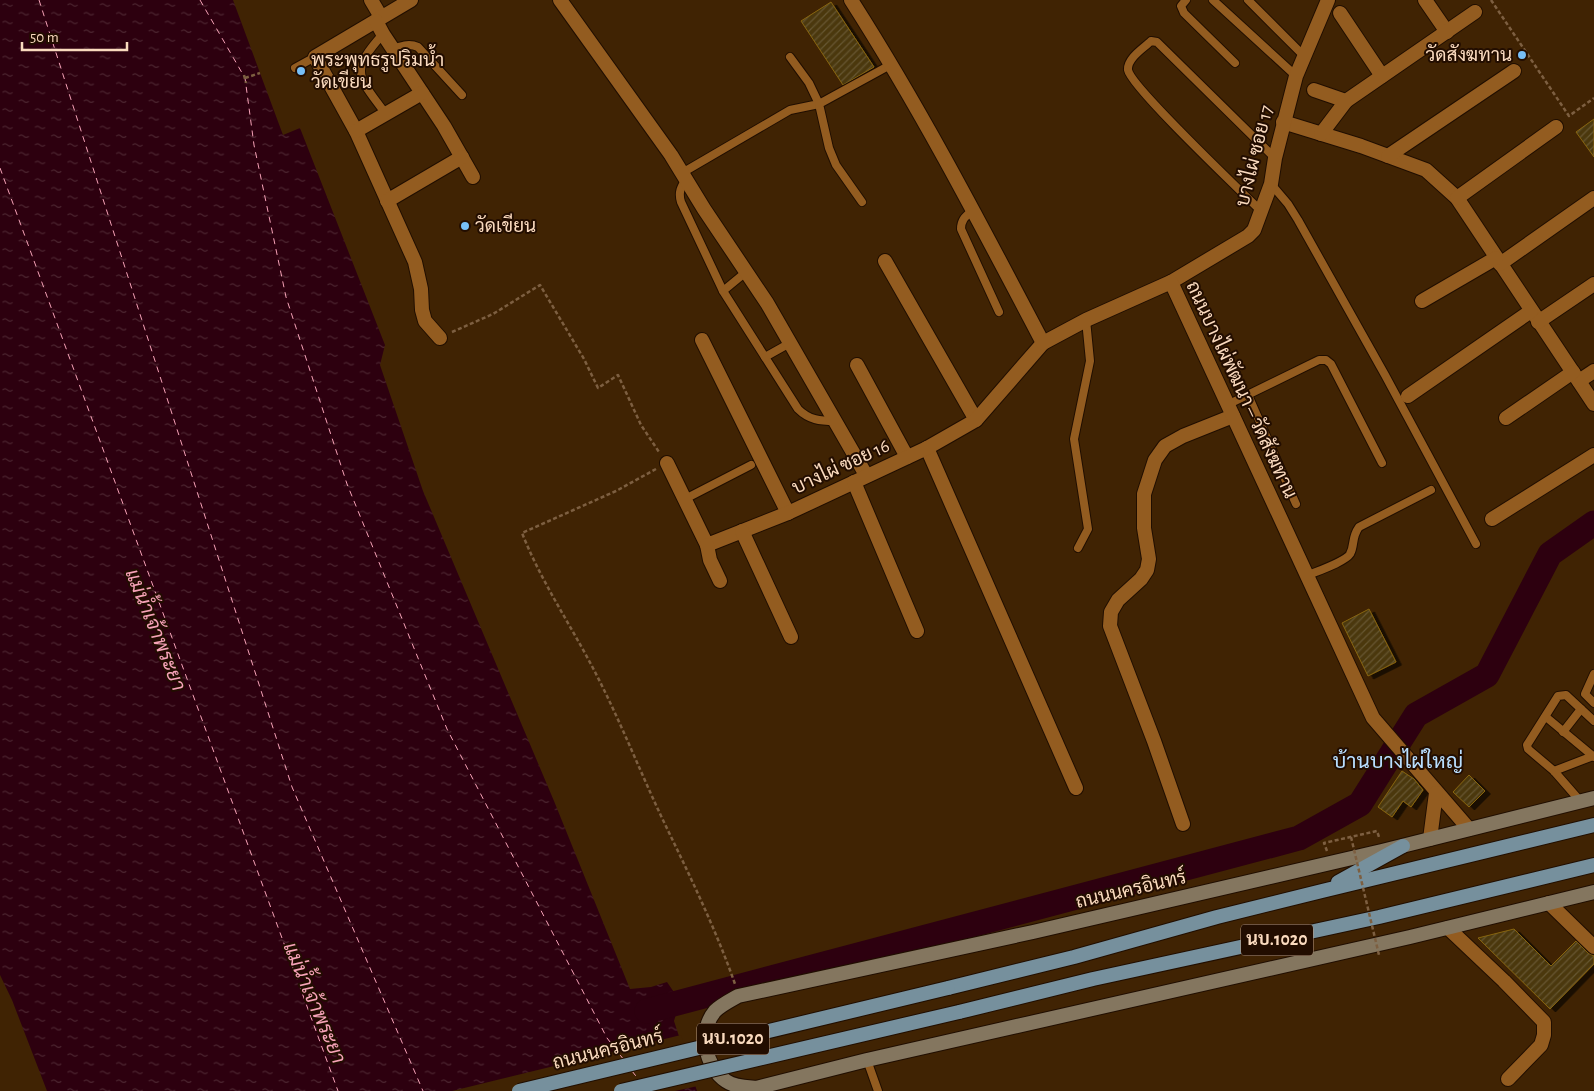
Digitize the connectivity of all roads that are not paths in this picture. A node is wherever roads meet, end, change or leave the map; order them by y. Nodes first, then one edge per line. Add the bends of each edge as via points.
1 (371, 0) edge
2 (411, 0) edge
3 (560, 0) edge
4 (851, 0) edge
5 (1186, 0) edge
6 (1213, 0) edge
7 (1248, 0) edge
8 (1328, 0) edge
9 (1425, 0) edge
10 (1475, 12) dead end
11 (1340, 13) dead end
12 (378, 19) junction
13 (1447, 32) junction
14 (383, 34) junction
15 (392, 49) junction
16 (1304, 56) junction
17 (315, 57) junction
18 (790, 57) dead end
19 (892, 64) junction
20 (1235, 64) dead end
21 (295, 68) dead end
22 (1514, 71) dead end
23 (1296, 76) junction
24 (1382, 76) junction
25 (1314, 90) dead end
26 (422, 92) junction
27 (462, 94) dead end
28 (1346, 101) junction
29 (819, 104) junction
30 (385, 113) junction
31 (1284, 122) junction
32 (1556, 128) dead end
33 (356, 132) junction
34 (1321, 134) junction
35 (1388, 156) junction
36 (462, 157) junction
37 (1275, 158) junction
38 (684, 176) junction
39 (473, 177) dead end
40 (1271, 184) junction
41 (1457, 198) junction
42 (1594, 198) edge
43 (387, 201) junction
44 (862, 202) dead end
45 (704, 209) junction
46 (973, 210) junction
47 (1262, 212) junction
48 (690, 221) junction
49 (885, 261) dead end
50 (1498, 261) junction
51 (746, 272) junction
52 (1171, 282) junction
53 (1594, 284) edge
54 (723, 291) junction
55 (1422, 301) dead end
56 (998, 312) dead end
57 (1535, 316) junction
58 (1086, 320) junction
59 (444, 335) road end
60 (702, 340) dead end
61 (790, 343) junction
62 (1044, 343) junction
63 (765, 357) junction
64 (857, 365) dead end
65 (1594, 371) edge
66 (1576, 377) junction
67 (1248, 395) junction
68 (1408, 396) dead end
69 (1594, 404) edge
70 (1230, 410) junction
71 (1506, 418) dead end
72 (976, 420) junction
73 (835, 421) junction
74 (927, 448) junction
75 (1594, 455) edge
76 (907, 458) junction
77 (666, 463) road end
78 (1382, 463) dead end
79 (751, 465) dead end
80 (860, 478) junction
81 (1431, 490) dead end
82 (685, 499) junction
83 (1296, 504) dead end
84 (788, 513) junction
85 (1492, 519) dead end
86 (742, 531) junction
87 (1476, 544) dead end
88 (707, 545) junction
89 (1078, 548) dead end
90 (1306, 576) junction
91 (720, 581) dead end
92 (917, 631) dead end
93 (791, 637) dead end
94 (1594, 674) edge
95 (1594, 703) edge
96 (1581, 709) junction
97 (1546, 716) junction
98 (1594, 721) edge
99 (1563, 732) junction
100 (1593, 757) edge
101 (1554, 770) junction
102 (1076, 788) dead end
103 (1436, 793) junction
104 (1587, 800) edge
105 (1183, 824) dead end
106 (1594, 825) edge
107 (1469, 829) junction
108 (1430, 839) junction
109 (1403, 846) junction
110 (1594, 865) edge
111 (1322, 891) junction
112 (1594, 892) edge
113 (1549, 903) junction
114 (1448, 928) junction
115 (1594, 947) edge
116 (867, 1060) junction
117 (1508, 1079) dead end
118 (782, 1087) edge
119 (757, 1090) edge
120 (519, 1091) edge
121 (621, 1091) edge
122 (878, 1091) edge

1 - 12 street
2 - 12 street
3 - 38 street
4 - 19 street
5 - 20 lane via 1181,6 1184,13
6 - 23 lane
7 - 16 lane
8 - 16 street, บางไผ่ ซอย 17
9 - 13 street
10 - 13 street
11 - 24 street
12 - 14 street
12 - 17 street
13 - 24 street
14 - 15 street
14 - 30 lane via 366,53 360,75
15 - 26 street
15 - 27 lane via 413,44 418,47
16 - 23 street, บางไผ่ ซอย 17
17 - 21 lane
17 - 33 street
18 - 29 lane
19 - 29 lane
19 - 46 street
22 - 35 street
23 - 31 street, บางไผ่ ซอย 17
24 - 28 street
25 - 28 street
26 - 30 street
26 - 36 street
28 - 34 street
29 - 38 lane via 790,110
29 - 44 lane via 828,148
30 - 33 street
31 - 34 street
31 - 37 street, บางไผ่ ซอย 17
32 - 41 street
33 - 43 street
34 - 35 street
35 - 41 street via 1426,170
36 - 39 street
36 - 43 street
37 - 40 street, บางไผ่ ซอย 17
37 - 47 lane via 1157,42 1151,41 1130,61 1128,69 1132,80
38 - 45 street
38 - 48 lane via 679,195
40 - 47 street, บางไผ่ ซอย 17
40 - 87 lane via 1298,220
41 - 50 street
42 - 50 street
43 - 59 street via 417,270 425,321
45 - 48 lane
45 - 51 street
46 - 56 lane via 963,218 961,229
46 - 62 street
47 - 52 street, บางไผ่ ซอย 17 via 1248,236
48 - 54 lane
49 - 72 street
50 - 55 street
50 - 57 street
51 - 54 lane
51 - 61 street
52 - 58 street, ถนนบางไผ่พัฒนา – วัดสังฆทาน
52 - 70 street, ถนนบางไผ่พัฒนา – วัดสังฆทาน
53 - 57 street
54 - 63 lane
57 - 66 street
57 - 68 street
58 - 62 street, ถนนบางไผ่พัฒนา – วัดสังฆทาน
58 - 89 lane via 1090,361 1074,439 1088,529
60 - 84 street
61 - 63 lane
61 - 73 street
62 - 72 street, บางไผ่ ซอย 16
63 - 73 lane via 805,417
64 - 76 street
65 - 66 street
66 - 69 street
66 - 71 street
67 - 70 lane
67 - 78 lane via 1319,360 1326,360
67 - 83 lane
70 - 90 street, ถนนบางไผ่พัฒนา – วัดสังฆทาน
70 - 105 street via 1165,446 1155,460 1144,494 1147,570 1111,612 1110,626
72 - 74 street, บางไผ่ ซอย 16
73 - 80 street
74 - 76 street, บางไผ่ ซอย 16
74 - 102 street
75 - 85 street
76 - 80 street, บางไผ่ ซอย 16
77 - 82 street
79 - 82 lane
80 - 84 street, บางไผ่ ซอย 16
80 - 92 street
81 - 90 lane via 1359,527 1353,535 1347,558
82 - 88 street
84 - 86 street, บางไผ่ ซอย 16
86 - 88 street, บางไผ่ ซอย 16
86 - 93 street
88 - 91 street
90 - 103 street, ถนนบางไผ่พัฒนา – วัดสังฆทาน via 1372,718
94 - 95 lane via 1585,694
96 - 97 lane via 1562,695 1558,696
96 - 98 lane
96 - 99 lane
97 - 99 lane
97 - 101 lane via 1527,745
99 - 100 lane
100 - 101 lane
101 - 104 lane
103 - 107 street, ถนนบางไผ่พัฒนา – วัดสังฆทาน
103 - 108 street
104 - 107 main road, ถนนนครอินทร์ / นบ.1020
106 - 111 main road, ถนนนครอินทร์ / นบ.1020
107 - 108 main road, ถนนนครอินทร์ / นบ.1020
108 - 109 main road, ถนนนครอินทร์ / นบ.1020
109 - 111 main road
109 - 119 main road, ถนนนครอินทร์ / นบ.1020 via 738,996 716,1011 709,1022 705,1042 708,1059 727,1082
110 - 121 main road, นบ.1020, bridge
111 - 120 main road, ถนนนครอินทร์ / นบ.1020, bridge via 948,988
112 - 113 main road, ถนนนครอินทร์ / นบ.1020
113 - 114 main road, ถนนนครอินทร์ / นบ.1020
113 - 115 street
114 - 116 main road, ถนนนครอินทร์ / นบ.1020
114 - 117 street via 1544,1022 1541,1045
116 - 118 main road, ถนนนครอินทร์ / นบ.1020
116 - 122 lane
118 - 119 main road, ถนนนครอินทร์ / นบ.1020

